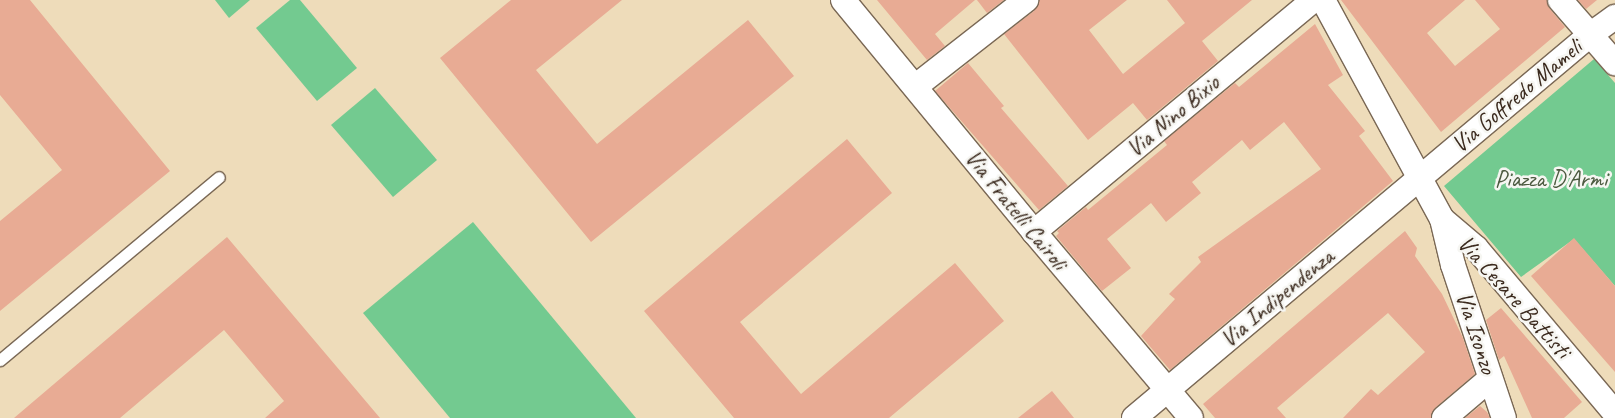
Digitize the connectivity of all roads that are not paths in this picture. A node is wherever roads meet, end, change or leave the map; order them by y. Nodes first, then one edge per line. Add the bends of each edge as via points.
1 (843, 0) edge
2 (1026, 0) edge
3 (1313, 0) edge
4 (1323, 0) edge
5 (1560, 0) edge
6 (1615, 17) edge
7 (1590, 35) junction
8 (1615, 63) edge
9 (916, 86) junction
10 (219, 177) dead end
11 (1420, 177) junction
12 (1442, 219) junction
13 (1034, 232) junction
14 (0, 360) edge
15 (1490, 378) junction
16 (1168, 389) junction
17 (1615, 413) edge
18 (1134, 418) edge
19 (1192, 418) edge
20 (1444, 418) edge
21 (1504, 418) edge

1 - 9 street, Via Fratelli Cairoli
2 - 9 street
3 - 13 street, Via Nino Bixio
4 - 11 street
5 - 7 street
6 - 7 street, Via Goffredo Mameli
7 - 8 street
7 - 11 street, Via Goffredo Mameli
9 - 13 street, Via Fratelli Cairoli
10 - 14 lane
11 - 12 street, Via Cesare Battisti
11 - 16 street, Via Indipendenza
12 - 15 street, Via Isonzo via 1453,265
12 - 17 street, Via Cesare Battisti via 1476,248
13 - 16 street, Via Fratelli Cairoli
15 - 20 street
15 - 21 street, Via Isonzo
16 - 18 street, Via Indipendenza
16 - 19 street, Via Fratelli Cairoli

